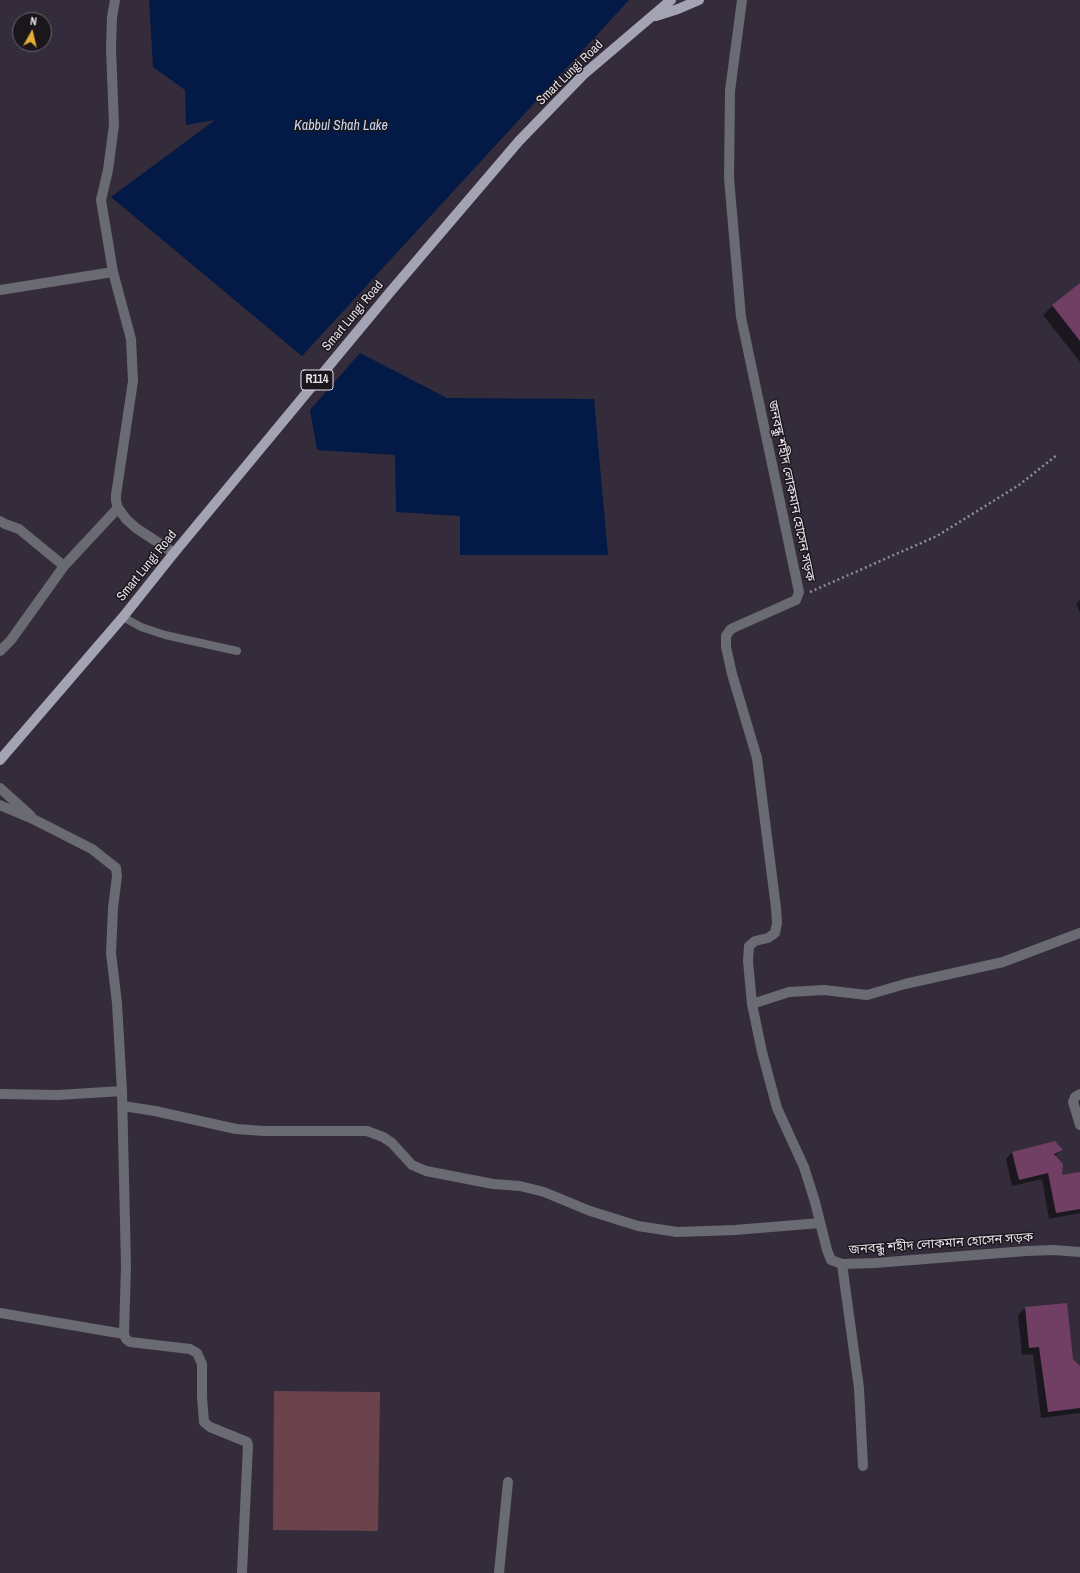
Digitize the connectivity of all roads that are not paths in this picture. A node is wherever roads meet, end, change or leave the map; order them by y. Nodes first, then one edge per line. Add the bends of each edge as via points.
1 (115, 0) edge
2 (671, 0) edge
3 (699, 0) edge
4 (742, 0) edge
5 (652, 17) junction
6 (113, 272) junction
7 (0, 290) edge
8 (118, 508) junction
9 (0, 521) edge
10 (174, 553) junction
11 (64, 566) junction
12 (123, 617) junction
13 (0, 651) edge
14 (237, 651) dead end
15 (0, 760) edge
16 (0, 788) edge
17 (0, 805) edge
18 (35, 820) junction
19 (1080, 933) edge
20 (752, 1004) junction
21 (122, 1092) junction
22 (0, 1094) edge
23 (1080, 1094) edge
24 (123, 1106) junction
25 (1080, 1125) edge
26 (820, 1223) junction
27 (1080, 1252) edge
28 (842, 1264) junction
29 (0, 1313) edge
30 (124, 1334) junction
31 (863, 1466) dead end
32 (508, 1482) dead end
33 (242, 1573) edge
34 (499, 1573) edge

1 - 6 street via 111,48 114,126 101,200
2 - 5 main road, Smart Lungi Road / R114
3 - 5 main road, R114 via 678,10
4 - 20 street, জনবন্ধু শহীদ লোকমান হোসেন সড়ক via 730,91 729,178 741,317 798,585 796,600 730,630 726,636 732,674 757,758 778,923 775,933 749,946
5 - 10 main road, Smart Lungi Road / R114 via 583,75 519,141
6 - 7 street
6 - 8 street via 131,339 133,381 116,495
8 - 10 street via 136,528
8 - 11 street
9 - 11 street via 19,529
10 - 12 main road, Smart Lungi Road / R114
11 - 13 street via 11,640
12 - 14 lane via 141,627 165,635
12 - 15 main road, Smart Lungi Road / R114
16 - 18 street
17 - 18 street
18 - 21 street via 92,849 116,868 118,876 112,908 111,953 117,1003
19 - 20 street via 1003,962 867,995 824,990 790,992
20 - 26 street, জনবন্ধু শহীদ লোকমান হোসেন সড়ক via 777,1108 804,1167
21 - 22 street
21 - 24 street
23 - 25 street via 1073,1102
24 - 26 street via 236,1129 366,1131 383,1137 412,1165 426,1171 544,1192 590,1211 638,1226 677,1232
24 - 30 street via 126,1266
26 - 28 street, জনবন্ধু শহীদ লোকমান হোসেন সড়ক via 832,1260
27 - 28 street, জনবন্ধু শহীদ লোকমান হোসেন সড়ক via 1026,1251
28 - 31 street via 859,1388
29 - 30 street
30 - 33 street via 130,1342 190,1349 197,1353 202,1364 204,1422 210,1427 247,1442
32 - 34 street

